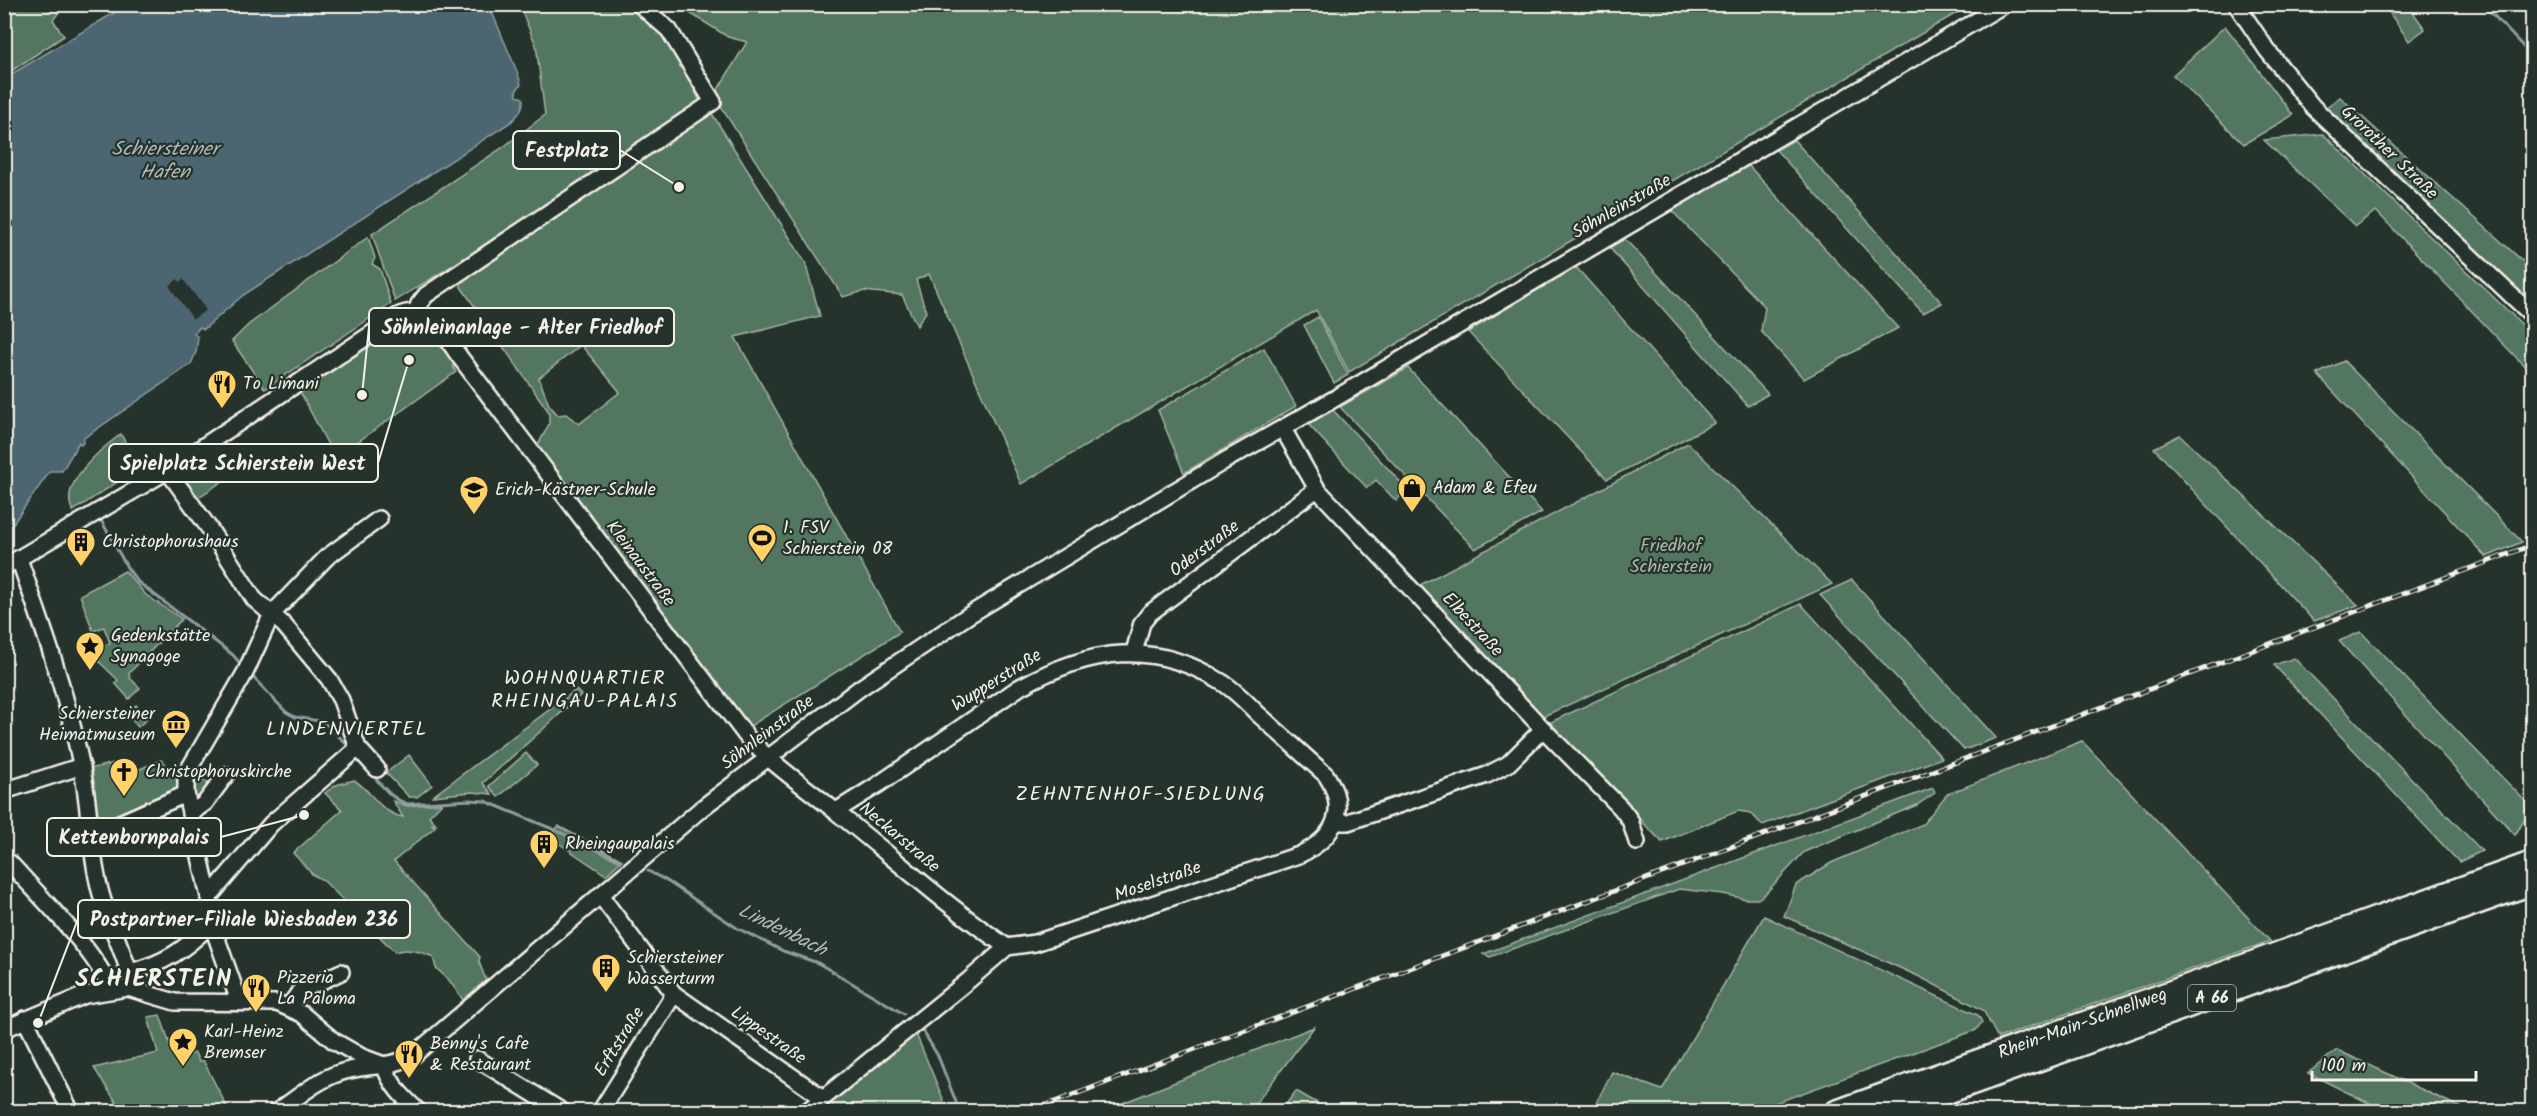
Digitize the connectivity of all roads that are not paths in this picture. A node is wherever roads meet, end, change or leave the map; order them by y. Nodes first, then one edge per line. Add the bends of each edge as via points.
1 (639, 4) edge
2 (2006, 4) edge
3 (2236, 4) edge
4 (416, 312) junction
5 (2532, 315) edge
6 (1282, 429) junction
7 (168, 473) junction
8 (1317, 489) junction
9 (379, 519) dead end
10 (19, 560) junction
11 (4, 567) edge
12 (272, 614) junction
13 (1134, 652) junction
14 (1543, 729) junction
15 (354, 752) junction
16 (767, 757) junction
17 (82, 766) junction
18 (377, 769) dead end
19 (226, 775) dead end
20 (4, 791) edge
21 (186, 795) junction
22 (836, 811) junction
23 (190, 814) junction
24 (1335, 822) junction
25 (92, 835) junction
26 (1637, 842) dead end
27 (2532, 850) edge
28 (10, 863) dead end
29 (2532, 863) edge
30 (2501, 875) junction
31 (2532, 883) edge
32 (600, 895) junction
33 (209, 897) junction
34 (211, 924) junction
35 (1007, 947) junction
36 (129, 972) junction
37 (341, 972) dead end
38 (134, 989) junction
39 (110, 990) junction
40 (674, 994) junction
41 (239, 1001) junction
42 (289, 1006) junction
43 (25, 1019) junction
44 (4, 1029) edge
45 (334, 1041) junction
46 (477, 1059) dead end
47 (384, 1065) junction
48 (329, 1077) junction
49 (823, 1098) junction
50 (71, 1112) edge
51 (276, 1112) edge
52 (419, 1112) edge
53 (563, 1112) edge
54 (600, 1112) edge
55 (806, 1112) edge
56 (1836, 1112) edge
57 (1891, 1112) edge

1 - 4 street via 669,30 713,102 426,295
2 - 6 street, Söhnleinstraße
3 - 5 street, Grorother Straße via 2313,107
4 - 7 street via 398,316
4 - 16 street, Kleinaustraße via 427,317 452,346 728,714
6 - 8 street, Elbestraße
6 - 16 street, Söhnleinstraße via 1241,457 1207,473 969,615
7 - 10 street
7 - 12 street via 254,599
8 - 13 street, Oderstraße via 1150,613 1142,622
8 - 14 street, Elbestraße
9 - 12 street via 327,557
10 - 11 street
10 - 17 street via 61,682
12 - 15 street via 330,679 341,700
12 - 21 street via 247,670 189,766
13 - 22 street, Wupperstraße via 1078,661 1030,681
13 - 24 street, Wupperstraße via 1189,665 1234,692 1326,775 1338,802
14 - 24 street via 1508,764 1487,775 1348,822
14 - 26 street, Elbestraße via 1626,814
15 - 18 street
15 - 33 street via 271,824
16 - 22 street, Neckarstraße
16 - 32 street, Söhnleinstraße
17 - 20 street
17 - 25 street
19 - 23 street via 205,803
21 - 23 street
21 - 25 street
22 - 35 street, Neckarstraße via 972,923
23 - 33 street
24 - 35 street, Moselstraße via 1323,840 1299,855 1035,943
25 - 36 street via 102,899
27 - 30 highway
28 - 39 street via 93,958
29 - 30 highway, Rhein-Main-Schnellweg / A 66
30 - 56 highway, Rhein-Main-Schnellweg / A 66
31 - 57 highway, Rhein-Main-Schnellweg / A 66
32 - 40 street, Lippestraße
32 - 47 street, Söhnleinstraße via 419,1051 403,1061
33 - 34 street
34 - 36 street via 161,963
34 - 41 street
35 - 49 street
36 - 38 street
37 - 42 street via 300,991
38 - 39 street
38 - 41 street via 175,1002
39 - 43 street via 70,1000
40 - 49 street, Lippestraße
40 - 54 street, Erftstraße
41 - 42 street
42 - 45 street
43 - 44 street
43 - 50 street
45 - 47 street
45 - 48 street via 336,1058
46 - 53 street
47 - 48 street, Söhnleinstraße
47 - 52 street via 390,1082
48 - 51 street, Söhnleinstraße
49 - 55 street

